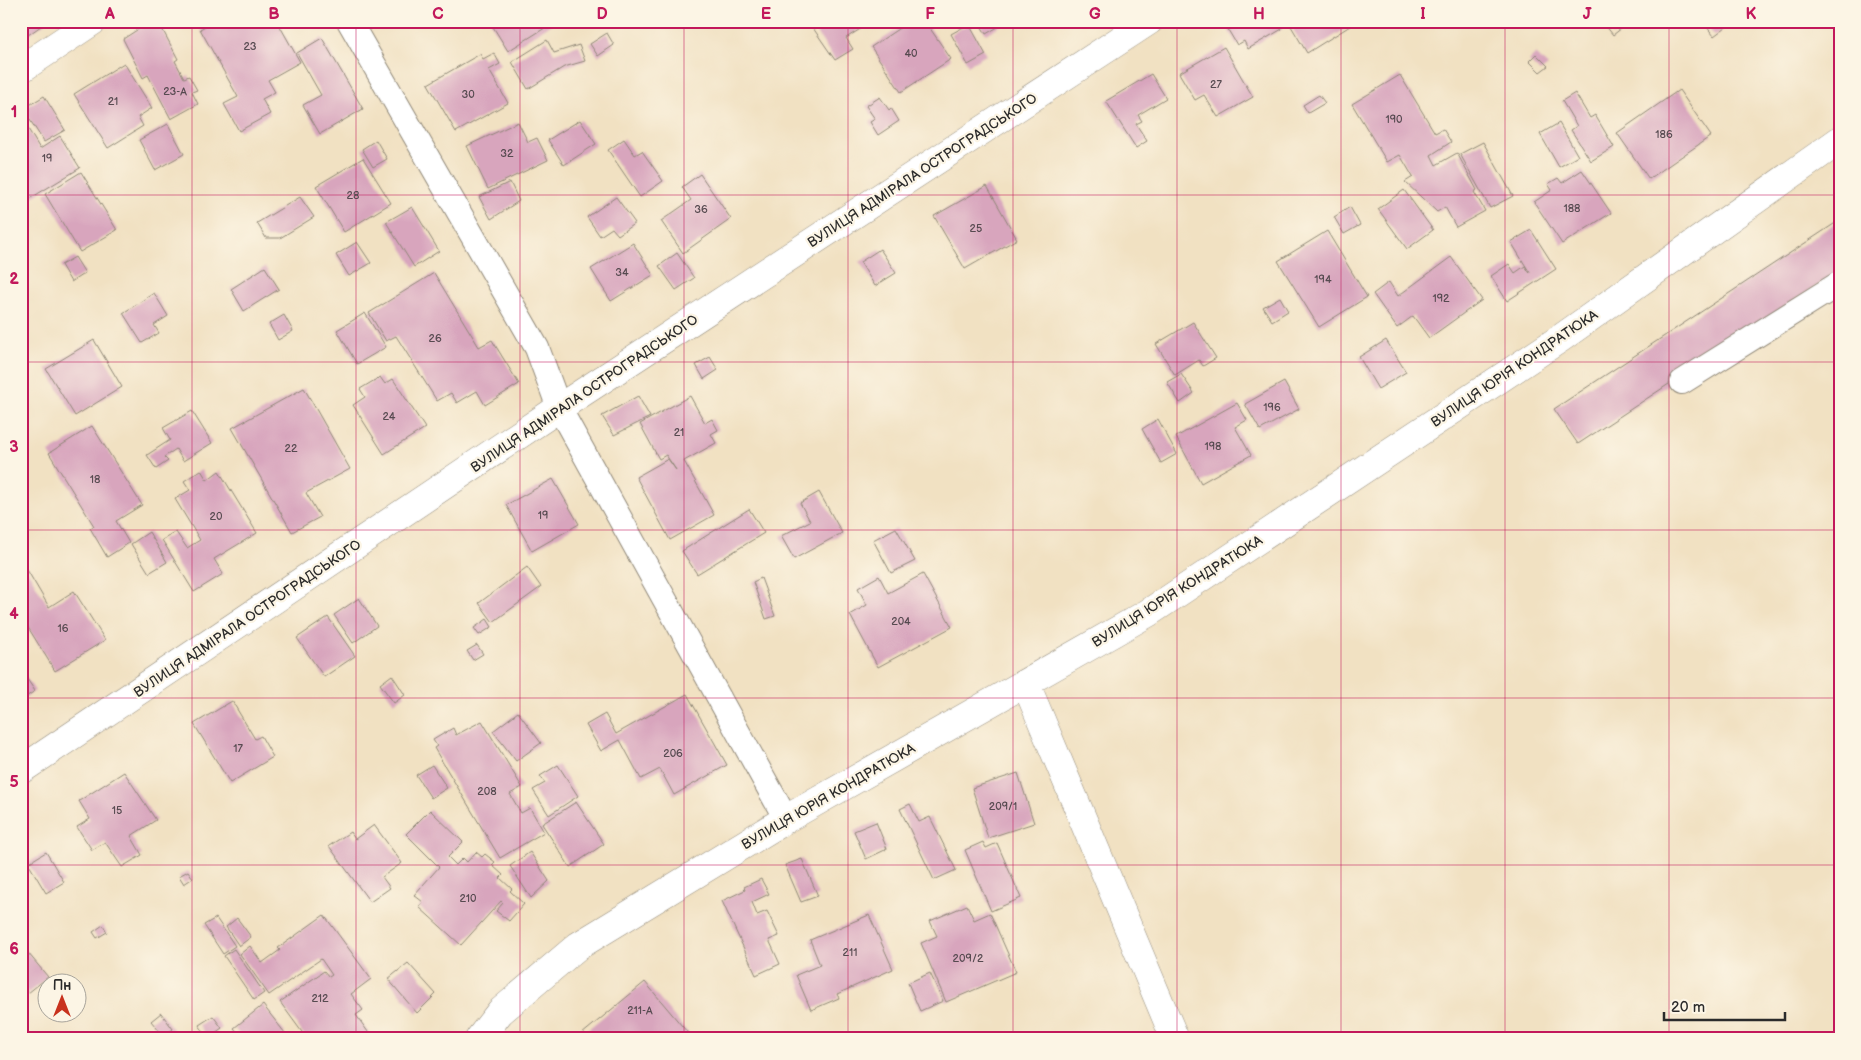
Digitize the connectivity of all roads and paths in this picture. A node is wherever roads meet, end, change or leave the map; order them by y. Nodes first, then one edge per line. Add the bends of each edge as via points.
1 (93, 21) edge
2 (349, 21) edge
3 (1149, 21) edge
4 (21, 69) edge
5 (1840, 140) edge
6 (1840, 283) edge
7 (1682, 382) dead end
8 (559, 408) junction
9 (1026, 684) junction
10 (21, 770) edge
11 (786, 819) junction
12 (479, 1039) edge
13 (1174, 1039) edge

1 - 4 street
2 - 8 lane via 537,348
3 - 8 street, ВУЛИЦЯ АДМІРАЛА ОСТРОГРАДСЬКОГО
5 - 9 street, ВУЛИЦЯ ЮРІЯ КОНДРАТЮКА via 1561,338 1148,613
6 - 7 lane
8 - 10 street, ВУЛИЦЯ АДМІРАЛА ОСТРОГРАДСЬКОГО
8 - 11 lane
9 - 11 street, ВУЛИЦЯ ЮРІЯ КОНДРАТЮКА
9 - 13 street
11 - 12 street, ВУЛИЦЯ ЮРІЯ КОНДРАТЮКА via 578,946 500,1012

